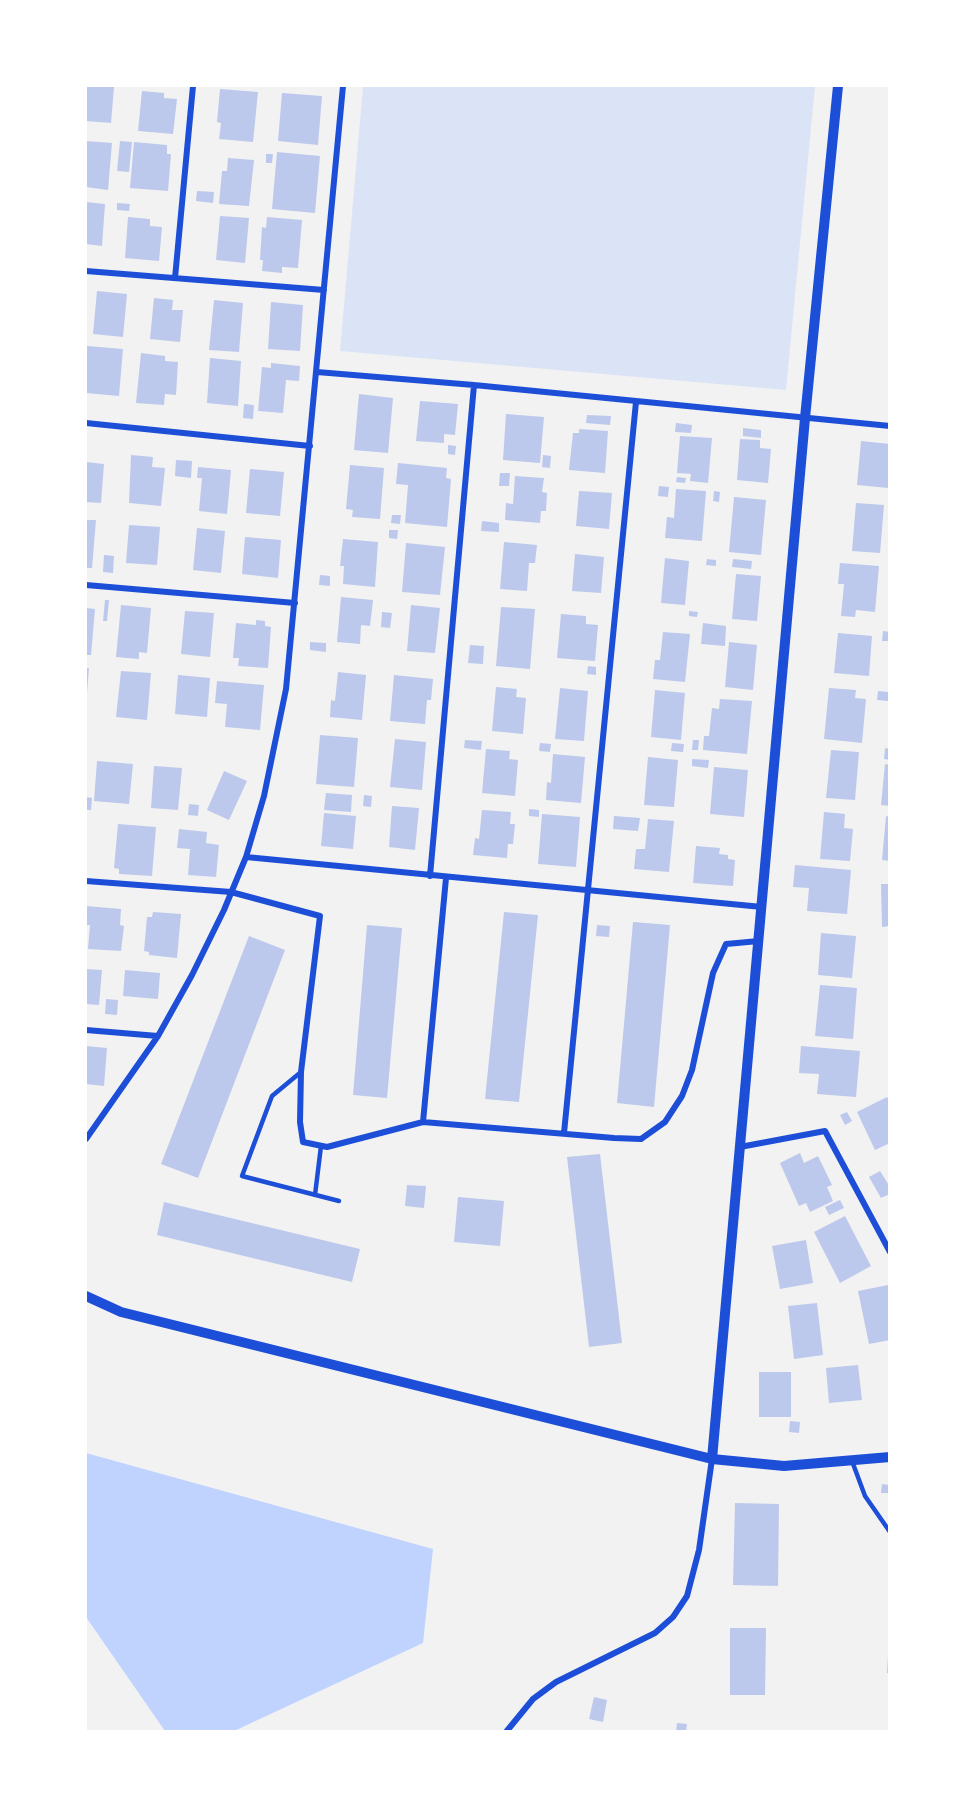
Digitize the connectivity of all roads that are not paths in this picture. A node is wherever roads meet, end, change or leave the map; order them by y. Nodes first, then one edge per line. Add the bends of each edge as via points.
1 (193, 86) edge
2 (343, 86) edge
3 (838, 86) edge
4 (86, 271) edge
5 (175, 278) junction
6 (324, 290) junction
7 (317, 372) junction
8 (474, 385) junction
9 (636, 402) junction
10 (805, 418) junction
11 (86, 423) edge
12 (890, 426) edge
13 (310, 446) junction
14 (86, 585) edge
15 (295, 603) junction
16 (246, 857) junction
17 (430, 876) junction
18 (446, 878) junction
19 (86, 881) edge
20 (588, 891) junction
21 (231, 892) junction
22 (762, 907) junction
23 (759, 941) junction
24 (86, 1030) edge
25 (158, 1036) junction
26 (301, 1072) junction
27 (423, 1122) junction
28 (564, 1133) junction
29 (86, 1139) edge
30 (321, 1146) junction
31 (740, 1147) junction
32 (315, 1195) junction
33 (339, 1201) dead end
34 (890, 1252) edge
35 (86, 1296) edge
36 (890, 1457) edge
37 (712, 1459) junction
38 (852, 1461) junction
39 (890, 1532) edge
40 (506, 1731) edge

1 - 5 street
2 - 6 street
3 - 10 street
4 - 5 street
5 - 6 street
6 - 7 street
7 - 8 street
7 - 13 street
8 - 9 street
8 - 17 street
9 - 10 street
9 - 20 street
10 - 12 street
10 - 22 street
11 - 13 street
13 - 15 street
14 - 15 street
15 - 16 street via 286,689 264,796
16 - 17 street
16 - 21 street
17 - 18 street
18 - 20 street
18 - 27 street
19 - 21 street
20 - 22 street
20 - 28 street
21 - 25 street
21 - 26 street via 320,916
22 - 23 street
23 - 28 street via 726,944 713,973 692,1070 682,1096 665,1122 641,1138
23 - 31 street
24 - 25 street
25 - 29 street
26 - 30 street via 303,1142
26 - 32 lane via 272,1096 242,1176
27 - 28 street
27 - 30 street via 327,1148
30 - 32 lane
31 - 34 street via 825,1131
31 - 37 street
32 - 33 lane
35 - 37 street via 132,1315
36 - 38 street
37 - 38 street via 784,1466
37 - 40 street via 699,1550 687,1596 673,1617 655,1633 556,1682 533,1699
38 - 39 lane via 865,1496

